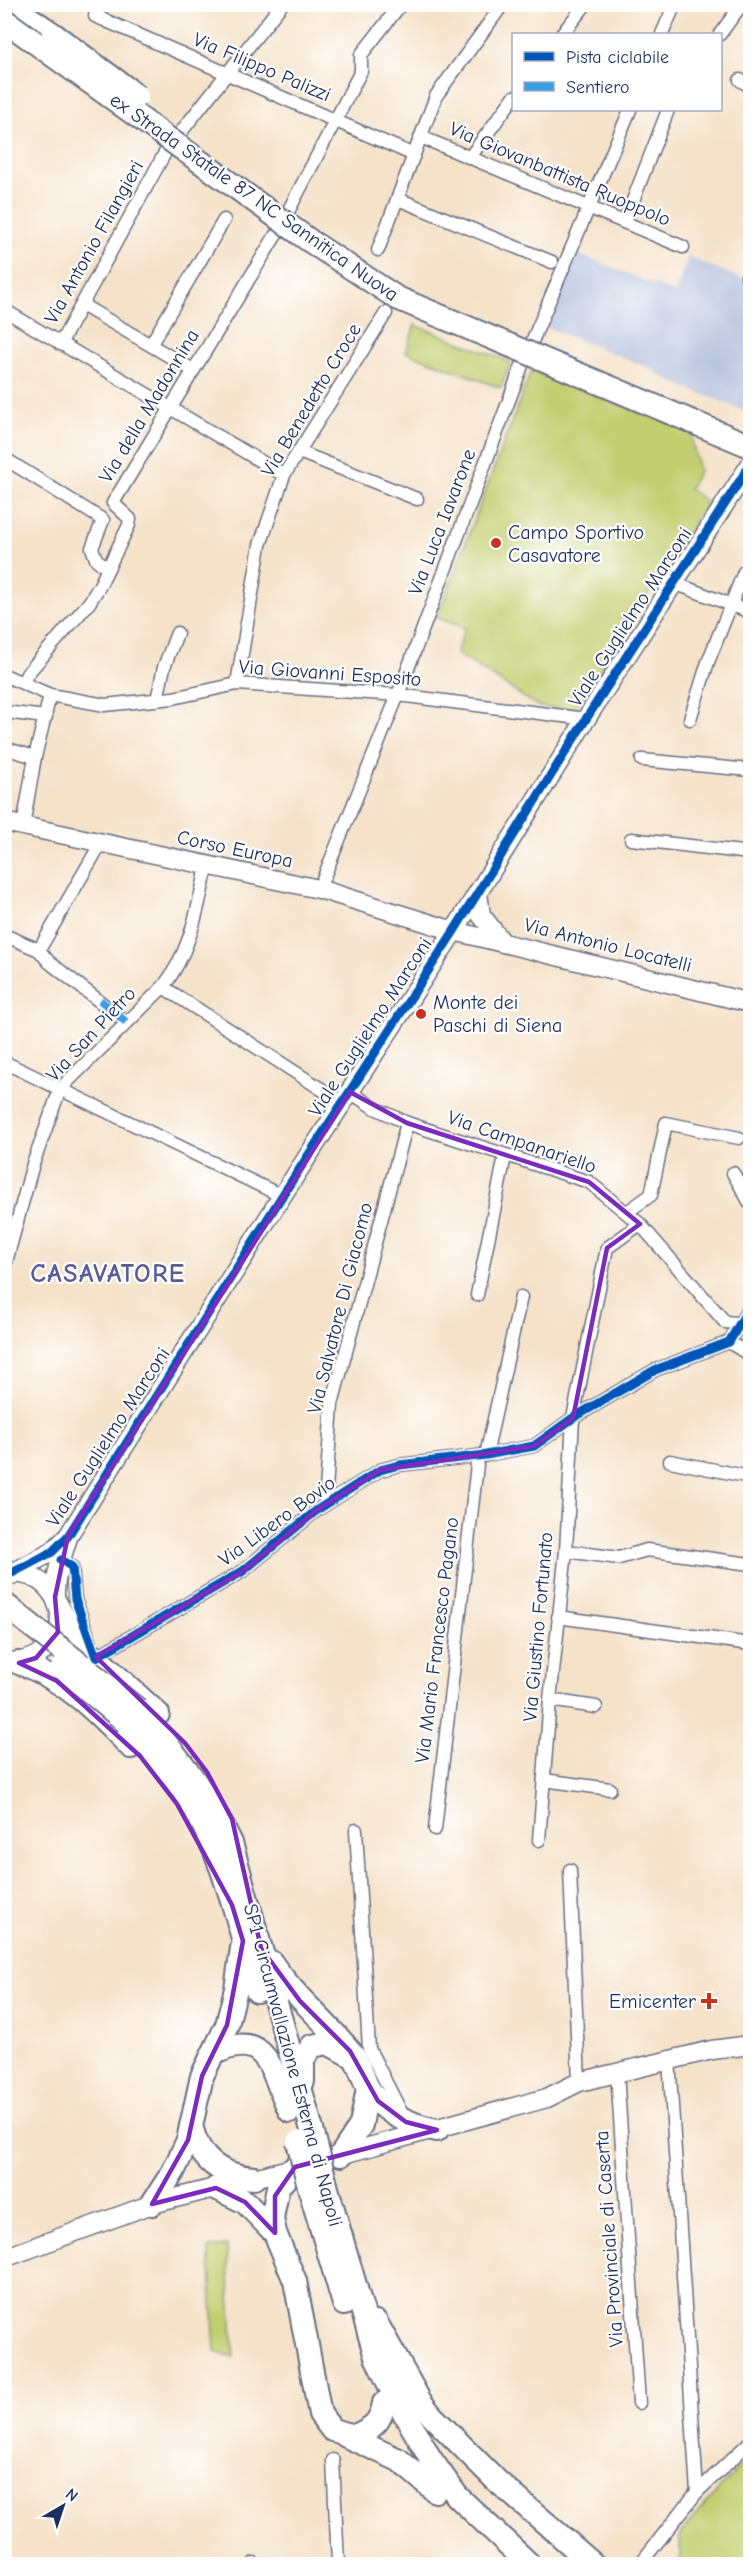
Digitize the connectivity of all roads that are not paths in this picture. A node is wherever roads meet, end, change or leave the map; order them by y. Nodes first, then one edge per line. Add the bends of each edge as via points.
1 (9, 4) edge
2 (282, 4) edge
3 (401, 4) edge
4 (503, 4) edge
5 (586, 4) edge
6 (675, 4) edge
7 (742, 4) edge
8 (99, 10) edge
9 (4, 20) edge
10 (563, 33) edge
11 (662, 33) edge
12 (721, 33) edge
13 (227, 73) junction
14 (512, 98) edge
15 (630, 111) edge
16 (668, 111) edge
17 (335, 120) junction
18 (422, 137) junction
19 (414, 155) junction
20 (470, 157) junction
21 (398, 200) junction
22 (589, 206) junction
23 (224, 220) dead end
24 (625, 221) junction
25 (683, 247) dead end
26 (378, 250) dead end
27 (552, 262) dead end
28 (82, 305) junction
29 (4, 310) edge
30 (386, 313) dead end
31 (60, 344) junction
32 (151, 344) junction
33 (193, 370) junction
34 (169, 407) junction
35 (750, 431) edge
36 (750, 446) edge
37 (299, 453) junction
38 (4, 458) edge
39 (750, 465) edge
40 (284, 475) junction
41 (417, 499) dead end
42 (113, 503) junction
43 (104, 520) junction
44 (107, 568) junction
45 (744, 572) dead end
46 (674, 583) junction
47 (730, 604) junction
48 (750, 612) edge
49 (177, 633) dead end
50 (4, 675) edge
51 (23, 683) junction
52 (237, 684) junction
53 (50, 695) junction
54 (398, 695) junction
55 (157, 700) junction
56 (4, 712) edge
57 (46, 717) junction
58 (586, 719) junction
59 (690, 719) dead end
60 (4, 748) edge
61 (35, 757) junction
62 (642, 760) dead end
63 (750, 770) edge
64 (4, 822) edge
65 (23, 826) junction
66 (631, 839) dead end
67 (101, 843) junction
68 (750, 853) edge
69 (207, 867) junction
70 (319, 889) junction
71 (478, 893) junction
72 (454, 931) junction
73 (4, 935) edge
74 (503, 943) junction
75 (39, 950) junction
76 (164, 987) junction
77 (750, 1003) edge
78 (126, 1022) junction
79 (4, 1062) edge
80 (60, 1089) junction
81 (346, 1097) junction
82 (407, 1123) junction
83 (739, 1138) dead end
84 (505, 1156) junction
85 (733, 1173) dead end
86 (282, 1196) junction
87 (749, 1199) edge
88 (627, 1212) junction
89 (640, 1224) junction
90 (4, 1269) edge
91 (477, 1295) dead end
92 (521, 1297) dead end
93 (750, 1306) edge
94 (746, 1323) edge
95 (729, 1342) junction
96 (750, 1355) edge
97 (573, 1418) junction
98 (482, 1455) junction
99 (670, 1461) dead end
100 (750, 1477) edge
101 (325, 1504) junction
102 (68, 1536) junction
103 (566, 1551) junction
104 (61, 1560) junction
105 (750, 1564) edge
106 (7, 1573) edge
107 (55, 1597) junction
108 (4, 1604) edge
109 (558, 1617) junction
110 (4, 1622) edge
111 (750, 1644) edge
112 (96, 1658) junction
113 (9, 1664) edge
114 (550, 1700) junction
115 (596, 1707) dead end
116 (132, 1716) junction
117 (544, 1780) junction
118 (610, 1789) dead end
119 (435, 1829) dead end
120 (356, 1830) dead end
121 (539, 1840) dead end
122 (570, 1870) dead end
123 (239, 1898) junction
124 (252, 1944) junction
125 (750, 2045) edge
126 (214, 2053) junction
127 (669, 2059) junction
128 (359, 2066) junction
129 (617, 2072) junction
130 (579, 2082) junction
131 (368, 2088) junction
132 (296, 2107) junction
133 (406, 2122) junction
134 (191, 2126) junction
135 (437, 2130) junction
136 (341, 2155) junction
137 (295, 2167) junction
138 (254, 2178) junction
139 (216, 2188) junction
140 (318, 2188) junction
141 (152, 2204) junction
142 (275, 2233) junction
143 (4, 2258) edge
144 (347, 2263) junction
145 (384, 2403) junction
146 (639, 2403) dead end
147 (346, 2436) junction
148 (750, 2442) edge
149 (333, 2460) dead end
150 (435, 2491) junction
151 (697, 2492) junction
152 (338, 2565) edge
153 (507, 2565) edge
154 (529, 2565) edge
155 (593, 2565) edge
156 (640, 2565) edge

1 - 35 highway, ex Strada Statale 87 NC Sannitica Nuova, bridge via 308,224 401,284 501,330
2 - 13 street, Via Antonio Filangieri
3 - 17 street, Via della Madonnina via 361,55 361,71
4 - 18 street via 436,96
5 - 10 street
6 - 11 street
7 - 12 street
8 - 13 street, Via Filippo Palizzi
9 - 36 highway, ex Strada Statale 87 NC Sannitica Nuova, bridge via 310,241 397,298
13 - 17 street, Via Filippo Palizzi
13 - 28 street, Via Antonio Filangieri via 166,151
14 - 20 street
15 - 22 street, Via Luca Iavarone
16 - 24 street
17 - 19 street, Via Filippo Palizzi
17 - 33 street, Via della Madonnina via 278,233
18 - 19 street
18 - 20 street, Via Giovanbattista Ruoppolo
19 - 21 street
20 - 22 street, Via Giovanbattista Ruoppolo
21 - 26 street
21 - 27 street
22 - 24 street, Via Giovanbattista Ruoppolo
22 - 54 street, Via Luca Iavarone via 523,363
23 - 32 street
24 - 25 street, Via Giovanbattista Ruoppolo
28 - 31 street, Via Antonio Filangieri
28 - 32 street
29 - 31 street
30 - 37 street, Via Benedetto Croce
31 - 34 street
32 - 33 street
33 - 34 street, Via della Madonnina
34 - 40 street
34 - 42 street, Via della Madonnina
37 - 40 street, Via Benedetto Croce
37 - 41 street
38 - 43 street
39 - 46 street, Viale Guglielmo Marconi
40 - 52 street, Via Benedetto Croce via 260,545
42 - 43 street
42 - 44 street, Via della Madonnina via 130,519
43 - 44 street via 92,548 96,559
44 - 51 street, Via della Madonnina via 89,603 60,633
45 - 47 street
46 - 47 street
46 - 58 street, Viale Guglielmo Marconi
47 - 48 street
47 - 59 street
49 - 55 street
50 - 51 street, Via Giovanni Esposito
51 - 53 street, Via Giovanni Esposito
52 - 54 street, Via Giovanni Esposito
52 - 55 street, Via Giovanni Esposito
53 - 55 street, Via Giovanni Esposito via 105,705
53 - 57 street
54 - 58 street, Via Giovanni Esposito
54 - 70 street, Via Luca Iavarone
56 - 57 street
57 - 61 street
58 - 71 street, Viale Guglielmo Marconi
60 - 61 street
61 - 65 street
62 - 63 street
64 - 65 street, Corso Europa
65 - 67 street, Corso Europa
66 - 68 street
67 - 69 street, Corso Europa
67 - 75 street
69 - 70 street, Corso Europa
69 - 76 street, Via San Pietro via 186,951
70 - 72 street, Corso Europa
71 - 72 street, Viale Guglielmo Marconi
71 - 74 street via 481,915
72 - 74 street, Via Antonio Locatelli
72 - 81 street, Viale Guglielmo Marconi
73 - 75 street
74 - 77 street, Via Antonio Locatelli
75 - 78 street
76 - 78 street, Via San Pietro
76 - 81 street, Via Campanariello
78 - 80 street, Via San Pietro
79 - 80 street
80 - 86 street
80 - 90 street, Via San Pietro via 33,1164
81 - 82 street, Via Campanariello
81 - 86 street, Viale Guglielmo Marconi
82 - 84 street, Via Campanariello
82 - 101 street, Via Salvatore Di Giacomo via 332,1404
83 - 88 street via 666,1123 651,1195
84 - 88 street, Via Campanariello via 589,1182
84 - 91 street
85 - 87 street
86 - 102 street, Viale Guglielmo Marconi
88 - 89 street, Via Campanariello
89 - 94 street, Via Campanariello via 725,1322
89 - 97 street, Via Giustino Fortunato via 607,1248
92 - 98 street, Via Mario Francesco Pagano
93 - 94 street
94 - 95 street
95 - 96 street
95 - 97 street, Via Libero Bovio via 655,1370
97 - 98 street, Via Libero Bovio via 534,1446
97 - 103 street, Via Giustino Fortunato
98 - 101 street, Via Libero Bovio via 380,1470
98 - 119 street, Via Mario Francesco Pagano
99 - 100 street
101 - 112 street, Via Libero Bovio via 243,1571
102 - 104 street, Viale Guglielmo Marconi
102 - 106 street, Viale Guglielmo Marconi via 52,1552
103 - 105 street via 619,1558 647,1550
103 - 109 street, Via Giustino Fortunato
104 - 107 street, Viale Guglielmo Marconi
104 - 112 street via 72,1567 75,1599
106 - 107 street via 29,1575 44,1583
107 - 112 street via 82,1643
107 - 113 street, Viale Guglielmo Marconi via 60,1614 58,1632 50,1647 36,1658
108 - 116 highway, SP1 Circumvallazione Esterna di Napoli, bridge
109 - 111 street
109 - 114 street, Via Giustino Fortunato
110 - 116 highway, SP1 Circumvallazione Esterna di Napoli, bridge
112 - 123 highway via 152,1707 207,1772 232,1819 242,1857
113 - 123 highway via 40,1670 96,1711 140,1756 177,1804
114 - 115 street
114 - 117 street, Via Giustino Fortunato
116 - 123 highway, SP1 Circumvallazione Esterna di Napoli via 189,1770 210,1802 231,1843
117 - 118 street
117 - 121 street, Via Giustino Fortunato
120 - 133 street via 369,2049
122 - 130 street
123 - 124 highway, SP1 Circumvallazione Esterna di Napoli
124 - 126 highway via 227,2025
124 - 128 highway via 300,2001 350,2051
124 - 132 highway, SP1 Circumvallazione Esterna di Napoli
125 - 127 street
126 - 132 highway via 233,2044 261,2050 277,2087
126 - 134 highway via 202,2076
127 - 129 street
127 - 151 street
128 - 131 highway
128 - 132 highway via 348,2054 328,2043 312,2046 303,2059
129 - 130 street
129 - 146 street, Via Provinciale di Caserta
130 - 135 street via 547,2098
131 - 133 highway via 389,2111
131 - 136 highway via 361,2125
132 - 140 highway, SP1 Circumvallazione Esterna di Napoli, bridge
133 - 135 highway
134 - 138 highway via 194,2138 216,2168 232,2176
134 - 141 highway via 182,2155
135 - 136 street
136 - 137 street
137 - 138 street
137 - 142 highway via 275,2196
138 - 139 street
139 - 141 street
139 - 142 highway via 245,2202
140 - 144 highway, SP1 Circumvallazione Esterna di Napoli
140 - 145 highway, SP1 Circumvallazione Esterna di Napoli via 333,2269 363,2360
141 - 143 street
142 - 147 highway via 295,2281 320,2414 332,2430
144 - 154 highway, SP1 Circumvallazione Esterna di Napoli via 376,2357 430,2458 457,2496
144 - 155 highway via 384,2338 432,2416 506,2489
145 - 147 highway via 376,2425 355,2436
145 - 150 highway, SP1 Circumvallazione Esterna di Napoli
147 - 150 highway via 399,2460
148 - 151 street
149 - 152 street
150 - 153 highway, SP1 Circumvallazione Esterna di Napoli
151 - 156 street

